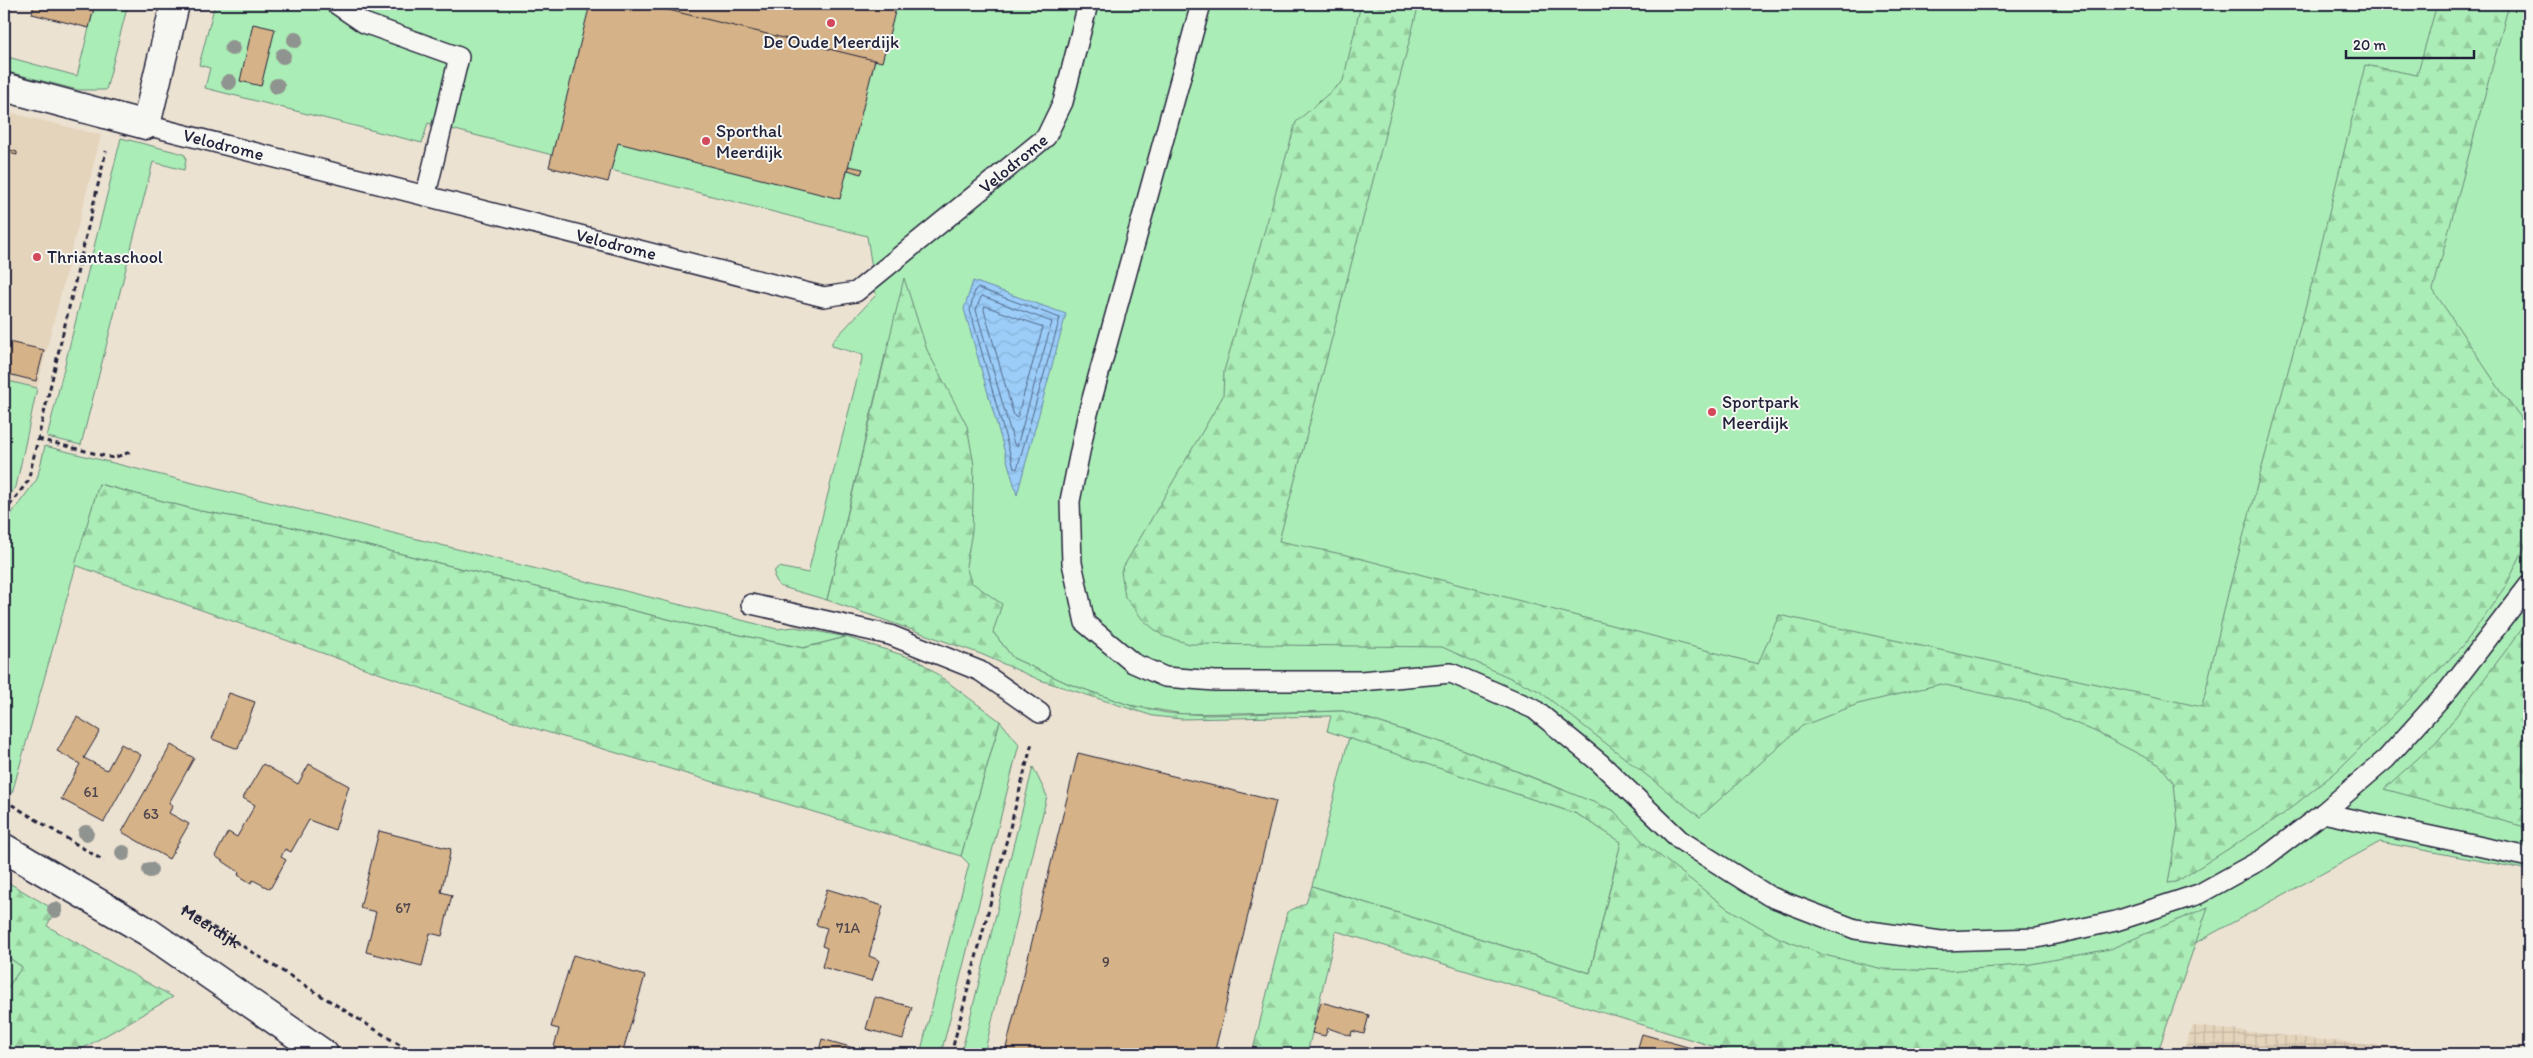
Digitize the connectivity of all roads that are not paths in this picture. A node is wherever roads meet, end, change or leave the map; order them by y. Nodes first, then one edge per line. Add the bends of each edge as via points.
1 (175, 4) edge
2 (336, 4) edge
3 (1088, 4) edge
4 (1201, 4) edge
5 (4, 87) edge
6 (146, 125) junction
7 (426, 194) junction
8 (2529, 585) edge
9 (751, 604) dead end
10 (1040, 713) road end
11 (2323, 813) junction
12 (4, 848) edge
13 (2529, 857) edge
14 (324, 1054) edge

1 - 6 street
2 - 7 lane via 364,23 459,57
3 - 7 lane, Velodrome via 1063,102 1046,137 856,292 824,297
4 - 11 lane via 1086,416 1070,501 1072,564 1085,624 1133,663 1165,677 1215,681 1360,681 1451,673 1534,709 1600,763 1680,840 1769,896 1855,929 1941,941 2037,938 2116,922 2198,894 2264,858
5 - 6 street, Velodrome
6 - 7 lane, Velodrome
8 - 11 lane via 2449,689 2386,759
9 - 10 lane via 890,635 980,671
11 - 13 lane
12 - 14 street via 148,932

